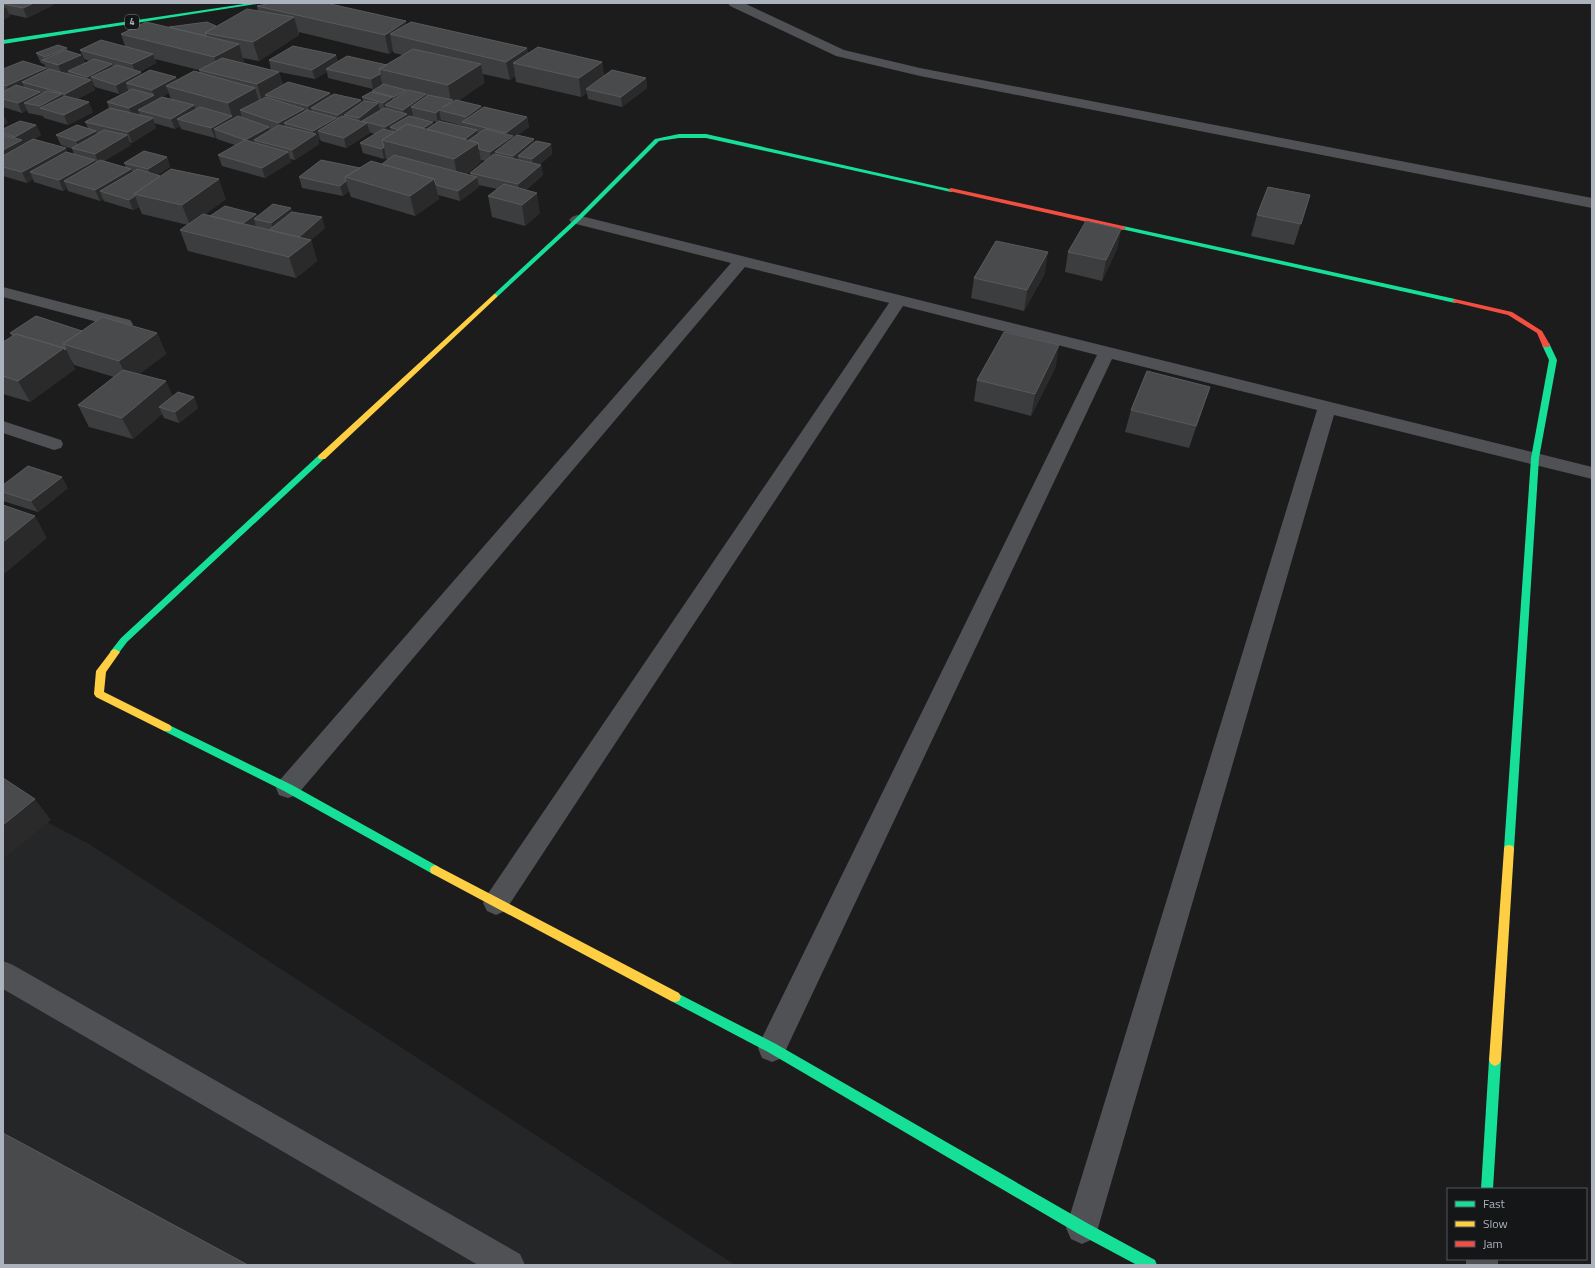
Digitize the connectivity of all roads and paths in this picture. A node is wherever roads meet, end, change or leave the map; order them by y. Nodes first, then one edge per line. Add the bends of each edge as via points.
1 (261, 3) edge
2 (734, 3) edge
3 (3, 42) edge
4 (1592, 203) edge
5 (577, 220) junction
6 (741, 261) junction
7 (3, 292) edge
8 (899, 300) junction
9 (124, 324) edge
10 (1107, 352) junction
11 (1328, 407) junction
12 (3, 427) edge
13 (54, 444) dead end
14 (1535, 458) junction
15 (1592, 473) edge
16 (288, 788) junction
17 (496, 903) junction
18 (3, 974) edge
19 (772, 1048) junction
20 (1487, 1188) edge
21 (1082, 1228) junction
22 (509, 1265) edge
23 (1150, 1265) edge

1 - 3 main road, 4
2 - 4 street via 840,52 920,72
5 - 6 street
5 - 14 main road via 657,140 679,136 706,136 1510,313 1540,332 1552,360
5 - 16 main road via 124,640 101,671 100,694
6 - 8 street
6 - 16 street
7 - 9 street
8 - 10 street
8 - 17 street
10 - 11 street
10 - 19 street
11 - 14 street
11 - 21 street
12 - 13 street
14 - 15 street
14 - 20 main road
16 - 17 main road
17 - 19 main road
18 - 22 street
19 - 21 main road
21 - 23 main road

